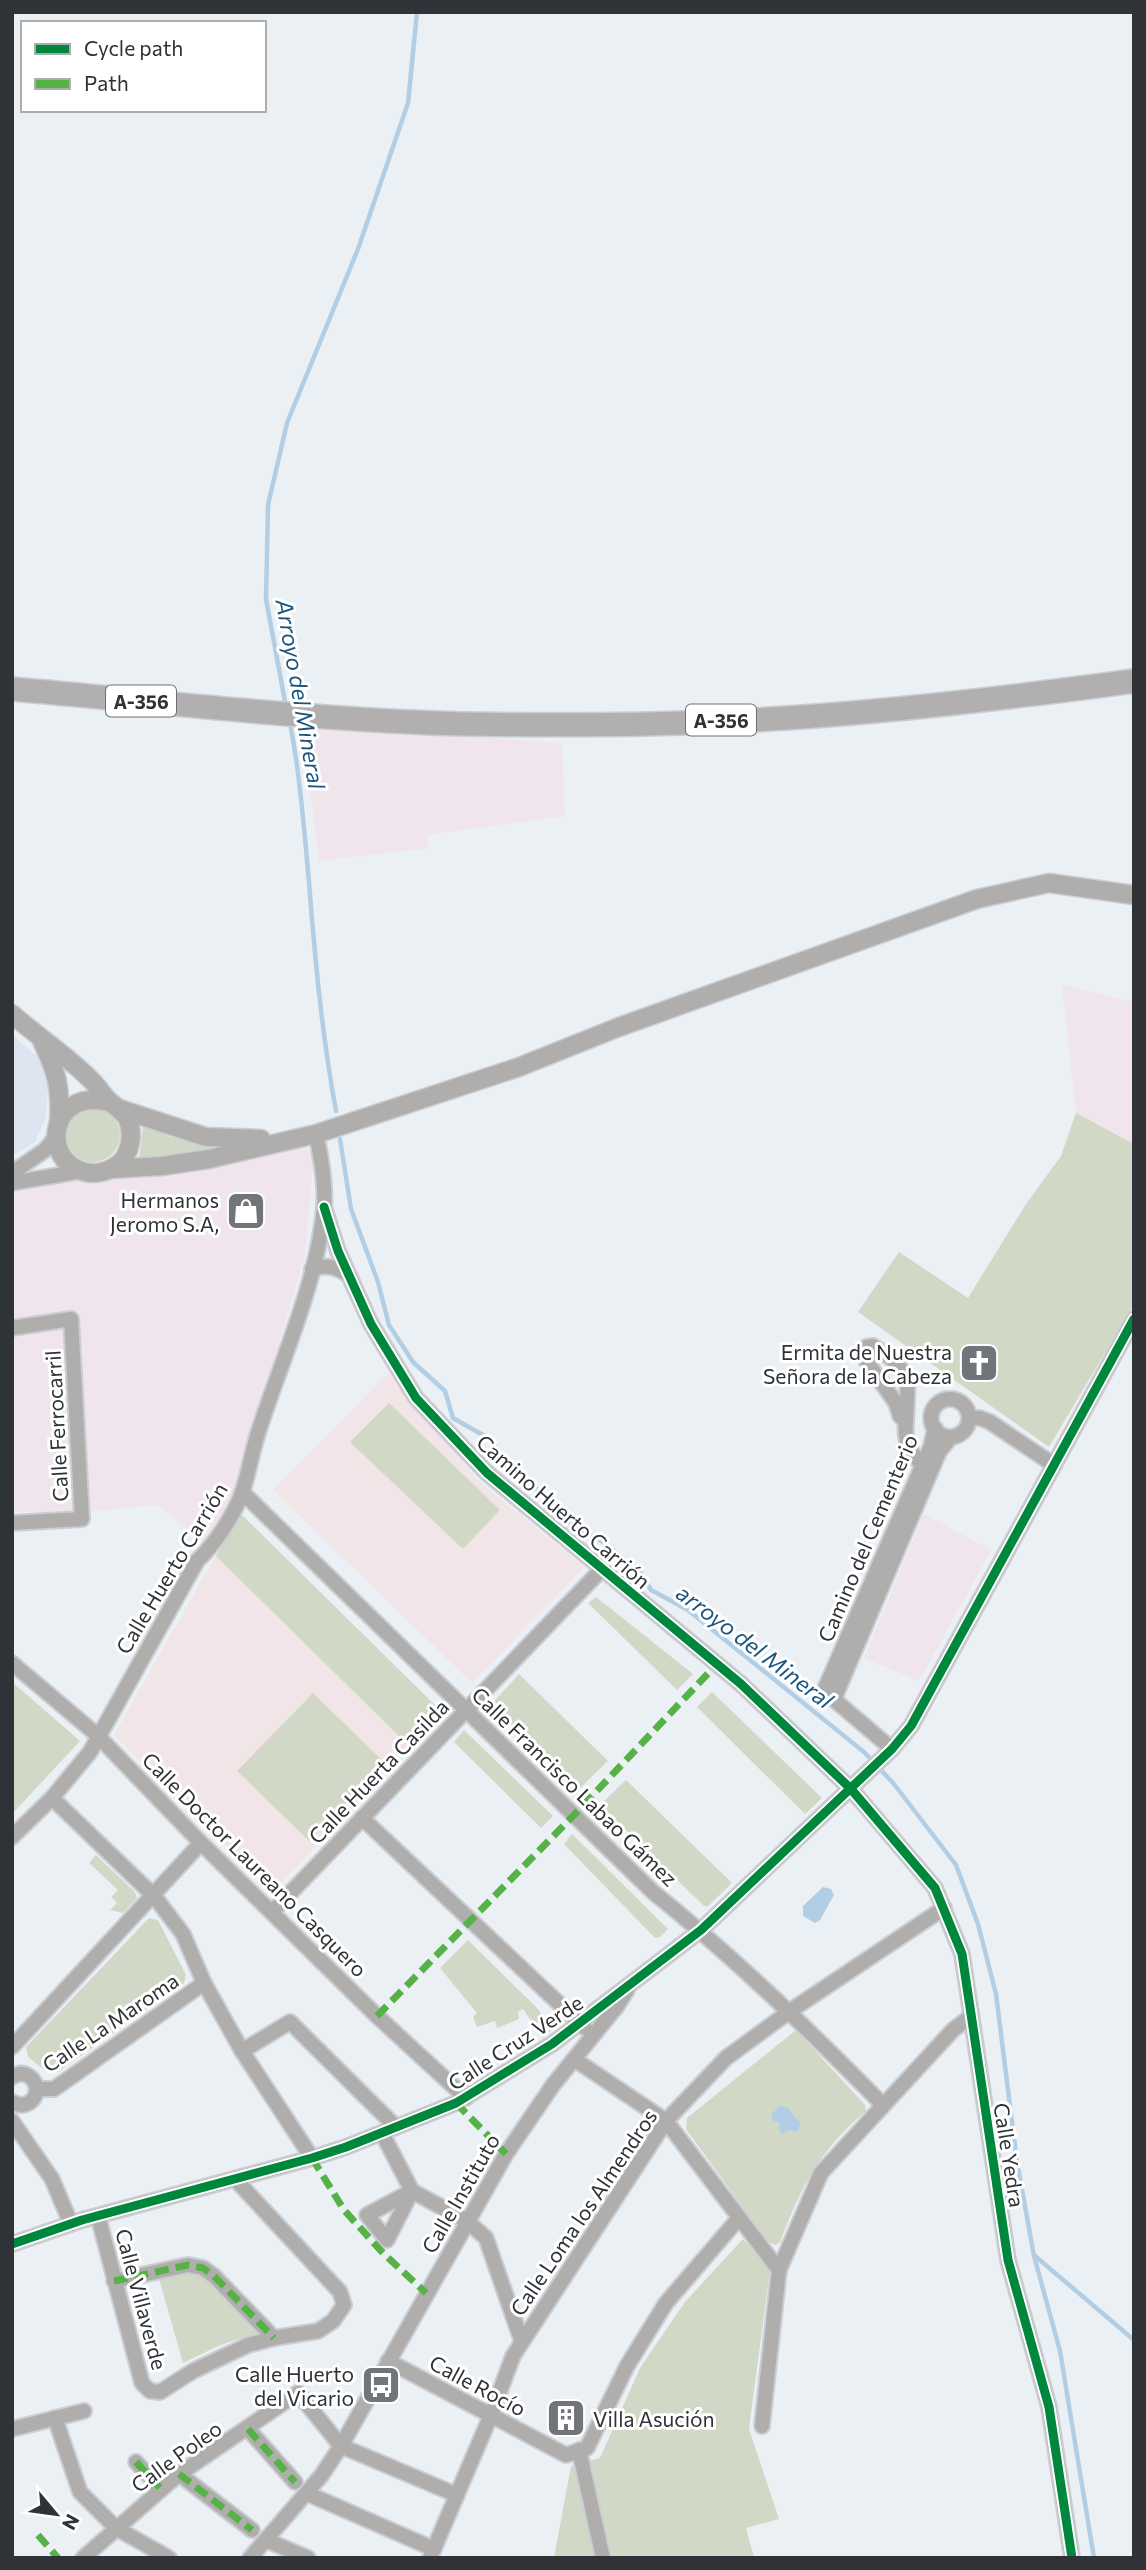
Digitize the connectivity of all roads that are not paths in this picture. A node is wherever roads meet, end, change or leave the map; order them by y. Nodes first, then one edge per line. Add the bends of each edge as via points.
1 (1134, 681) edge
2 (12, 690) edge
3 (1134, 895) edge
4 (12, 1014) edge
5 (42, 1041) junction
6 (114, 1105) junction
7 (58, 1129) junction
8 (316, 1134) junction
9 (292, 1139) junction
10 (111, 1169) junction
11 (82, 1171) junction
12 (12, 1173) edge
13 (12, 1183) edge
14 (324, 1207) junction
15 (312, 1269) junction
16 (349, 1275) junction
17 (1134, 1319) edge
18 (12, 1328) edge
19 (969, 1418) junction
20 (906, 1422) junction
21 (934, 1428) junction
22 (951, 1437) junction
23 (922, 1464) junction
24 (1054, 1465) junction
25 (242, 1492) junction
26 (12, 1523) edge
27 (602, 1569) junction
28 (12, 1663) edge
29 (829, 1695) junction
30 (466, 1710) junction
31 (97, 1735) junction
32 (892, 1749) junction
33 (851, 1789) junction
34 (52, 1798) junction
35 (362, 1818) junction
36 (12, 1837) edge
37 (201, 1843) junction
38 (155, 1896) junction
39 (944, 1908) junction
40 (272, 1912) junction
41 (701, 1930) junction
42 (632, 1981) junction
43 (204, 1983) junction
44 (790, 2011) junction
45 (971, 2017) junction
46 (578, 2024) junction
47 (562, 2036) junction
48 (12, 2047) edge
49 (580, 2048) junction
50 (242, 2051) junction
51 (14, 2073) edge
52 (37, 2089) junction
53 (466, 2098) junction
54 (883, 2105) junction
55 (13, 2111) edge
56 (666, 2121) junction
57 (396, 2127) junction
58 (382, 2133) junction
59 (312, 2158) junction
60 (235, 2179) junction
61 (98, 2216) junction
62 (739, 2218) junction
63 (467, 2221) junction
64 (71, 2224) junction
65 (12, 2244) edge
66 (779, 2270) junction
67 (114, 2281) junction
68 (274, 2338) junction
69 (522, 2342) junction
70 (388, 2361) junction
71 (84, 2410) dead end
72 (491, 2415) junction
73 (55, 2418) junction
74 (762, 2426) dead end
75 (12, 2429) edge
76 (248, 2430) junction
77 (341, 2446) junction
78 (583, 2449) junction
79 (136, 2462) dead end
80 (180, 2474) junction
81 (295, 2482) dead end
82 (162, 2489) junction
83 (306, 2493) junction
84 (457, 2495) junction
85 (116, 2528) junction
86 (252, 2530) dead end
87 (266, 2540) junction
88 (432, 2553) edge
89 (83, 2558) edge
90 (169, 2558) edge
91 (250, 2558) edge
92 (308, 2558) edge
93 (603, 2558) edge
94 (1072, 2558) edge

1 - 2 main road, A-356 via 800,717 616,725 269,713
3 - 8 street via 1049,883 977,899 519,1067
4 - 5 street
5 - 6 street via 60,1052
5 - 7 street via 61,1092
6 - 7 street via 84,1100 73,1105
6 - 9 street via 206,1137
6 - 10 street via 128,1119 131,1132 130,1146
7 - 11 street via 63,1157
7 - 12 street via 45,1150
8 - 9 street
8 - 14 street
9 - 10 street via 209,1159
10 - 11 street
11 - 13 street
14 - 15 street, Calle Huerto Carrión
14 - 16 street, Camino Huerto Carrión
15 - 16 street via 334,1266
15 - 25 street, Calle Huerto Carrión
16 - 27 street, Camino Huerto Carrión via 371,1324 416,1398 487,1473
17 - 24 street, Calle Cruz Verde
18 - 26 street, Calle Ferrocarril via 71,1319 82,1519
19 - 21 street via 960,1402 943,1401 932,1416
19 - 22 street via 966,1429
19 - 24 street via 990,1422
20 - 20 street via 867,1362 867,1347 892,1359 908,1377
20 - 23 street via 906,1439
21 - 22 street
21 - 23 street, Camino del Cementerio
22 - 29 street, Camino del Cementerio via 939,1452
23 - 29 street, Camino del Cementerio
24 - 32 street, Calle Cruz Verde via 911,1726
25 - 30 street, Calle Francisco Labao Gámez
25 - 31 street, Calle Huerto Carrión
27 - 30 street, Calle Huerta Casilda
27 - 33 street, Camino Huerto Carrión via 741,1684
28 - 31 street, Calle Doctor Laureano Casquero
29 - 32 street
30 - 35 street, Calle Huerta Casilda
30 - 41 street, Calle Francisco Labao Gámez via 653,1892
31 - 34 street, Calle Huerto Carrión via 90,1752
31 - 37 street, Calle Doctor Laureano Casquero
32 - 33 street, Calle Cruz Verde
33 - 39 street, Calle Yedra via 935,1888
33 - 41 street, Calle Cruz Verde
34 - 36 street, Calle Huerto Carrión
34 - 38 street
35 - 40 street, Calle Huerta Casilda
35 - 46 street
37 - 38 street
37 - 40 street, Calle Doctor Laureano Casquero
38 - 43 street via 183,1934
38 - 48 street
39 - 44 street, Calle Loma los Almendros
39 - 45 street, Calle Yedra via 962,1954
40 - 53 street, Calle Doctor Laureano Casquero
41 - 42 street, Calle Cruz Verde
41 - 44 street, Calle Francisco Labao Gámez
42 - 46 street, Calle Cruz Verde
42 - 49 street, Calle Cruz Verde
43 - 50 street
43 - 52 street, Calle La Maroma via 54,2089
44 - 54 street, Calle Francisco Labao Gámez
44 - 56 street, Calle Loma los Almendros via 726,2058
45 - 54 street via 953,2030
45 - 94 street, Calle Yedra via 1009,2260 1049,2407
46 - 47 street, Calle Cruz Verde
46 - 49 street via 588,2031
47 - 49 street via 569,2035
47 - 53 street, Calle Cruz Verde
49 - 56 street
49 - 63 street, Calle Instituto via 506,2154
50 - 57 street via 290,2022
50 - 59 street
51 - 52 street via 27,2074
52 - 55 street, Calle La Maroma via 33,2100
53 - 57 street, Calle Cruz Verde
54 - 66 street via 821,2173
55 - 64 street via 52,2179
56 - 62 street
56 - 69 street, Calle Loma los Almendros
57 - 58 street, Calle Cruz Verde
58 - 59 street, Calle Cruz Verde
58 - 63 street via 412,2191
59 - 60 street, Calle Cruz Verde
60 - 61 street, Calle Cruz Verde
60 - 68 street via 340,2292 344,2305 334,2321 318,2331
61 - 64 street, Calle Cruz Verde
61 - 67 street, Calle Villaverde
62 - 66 street
62 - 78 street via 666,2303
63 - 69 street via 486,2238
63 - 70 street, Calle Instituto
64 - 65 street, Calle Cruz Verde
66 - 74 street
67 - 68 street via 188,2265 203,2268
67 - 68 street, Calle Villaverde via 142,2383 150,2391 160,2392 228,2354
69 - 72 street, Calle Loma los Almendros
70 - 72 street, Calle Rocío
70 - 77 street
71 - 73 street
72 - 78 street, Calle Rocío via 566,2455
72 - 84 street, Calle Loma los Almendros
73 - 75 street
73 - 85 street via 80,2492
76 - 77 street, Calle Poleo via 298,2393
76 - 80 street, Calle Poleo
76 - 81 street
77 - 83 street
77 - 84 street
78 - 93 street
79 - 82 street
80 - 82 street, Calle Poleo
80 - 86 street
82 - 85 street, Calle Poleo
83 - 87 street
83 - 88 street
84 - 88 street, Calle Loma los Almendros
85 - 89 street, Calle Poleo
85 - 90 street
87 - 91 street
87 - 92 street

